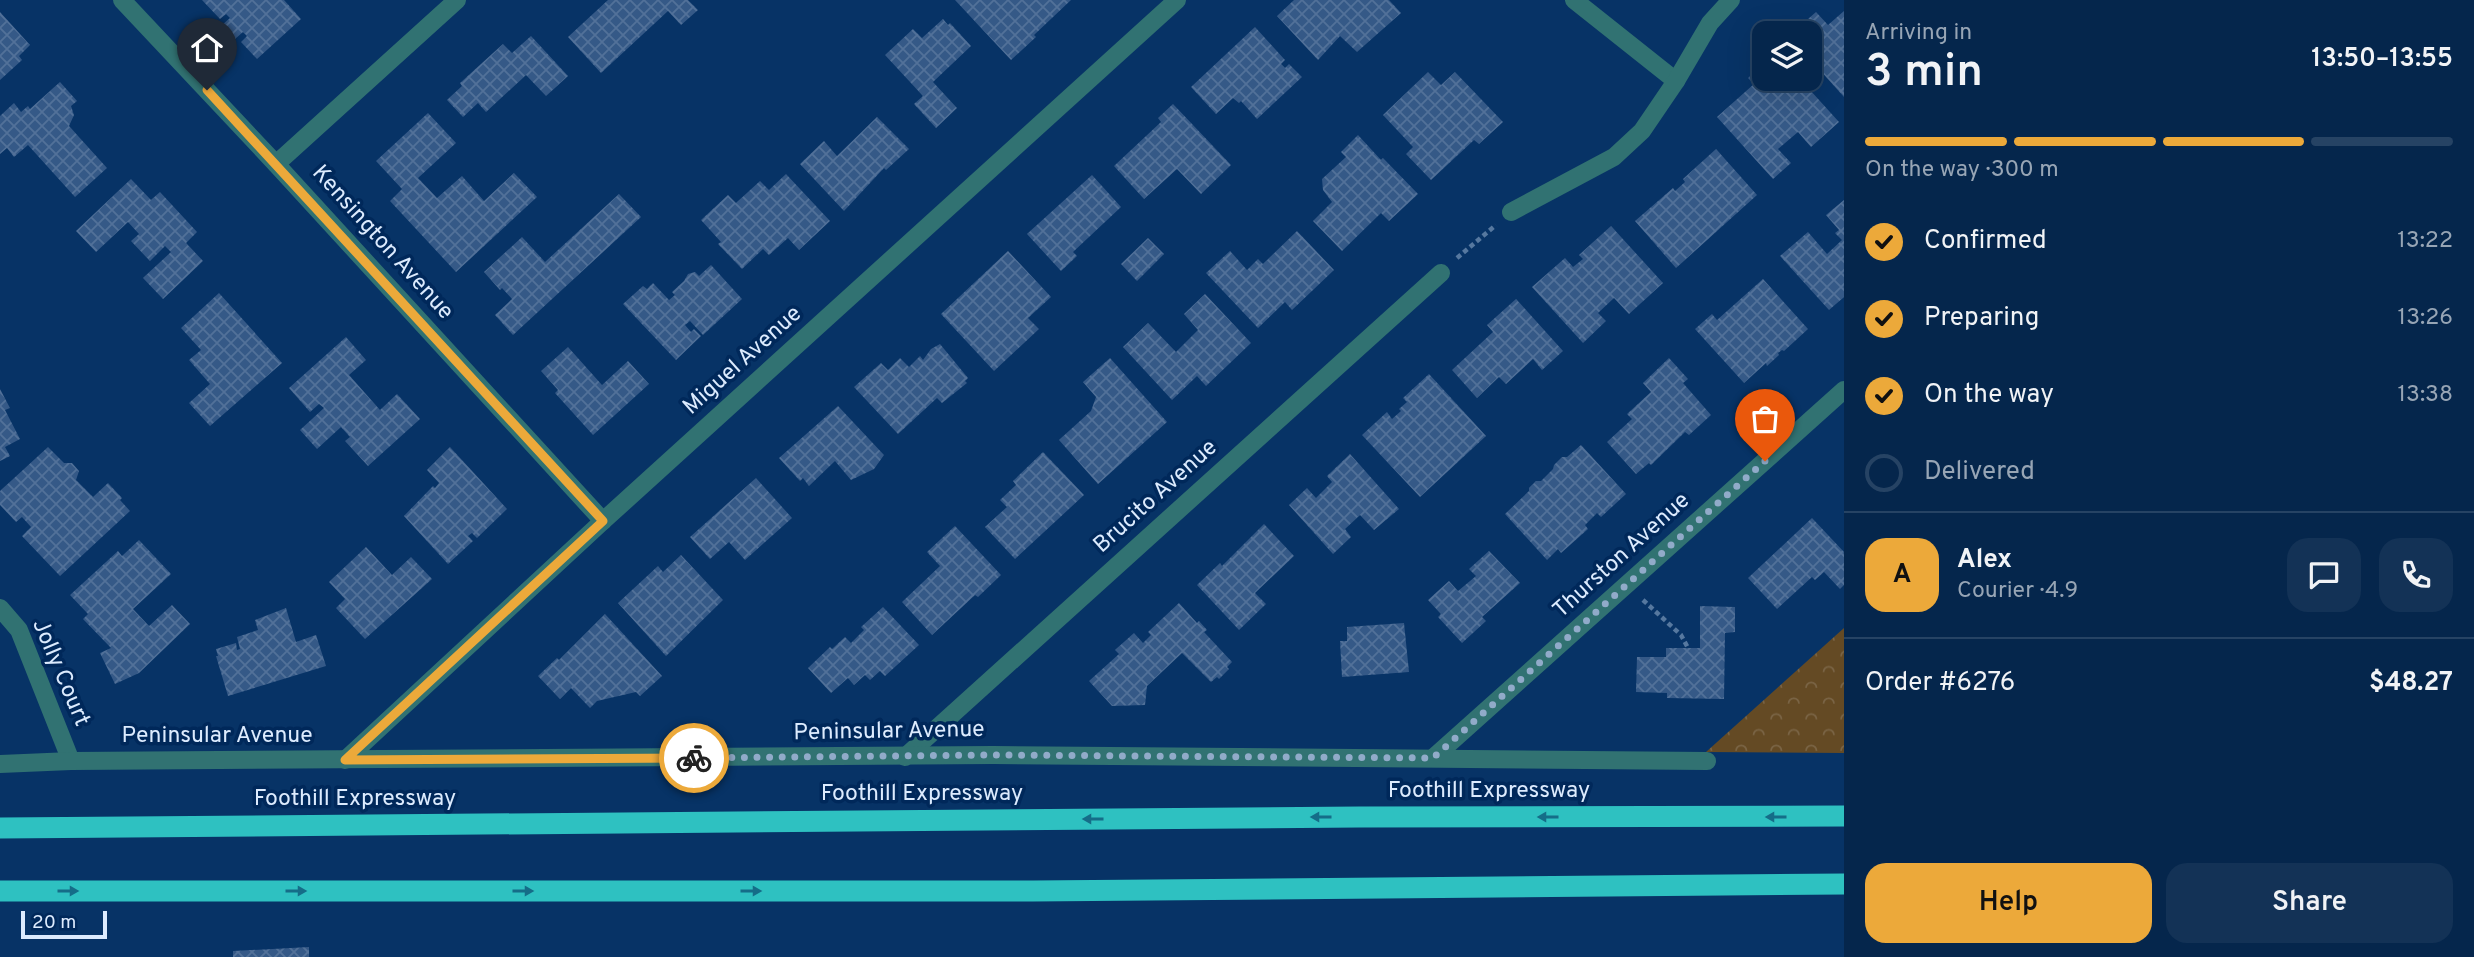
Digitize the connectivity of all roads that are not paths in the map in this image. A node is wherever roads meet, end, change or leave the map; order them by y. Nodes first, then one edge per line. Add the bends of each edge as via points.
1 (122, 0) edge
2 (457, 0) edge
3 (1177, 0) edge
4 (1574, 0) edge
5 (1731, 0) edge
6 (1676, 82) junction
7 (276, 164) junction
8 (1511, 212) road end
9 (1441, 273) road end
10 (1844, 390) edge
11 (603, 521) junction
12 (0, 608) edge
13 (905, 757) junction
14 (1433, 758) junction
15 (345, 760) junction
16 (71, 761) junction
17 (1707, 761) dead end
18 (0, 764) edge
19 (1844, 816) edge
20 (0, 828) edge
21 (1844, 884) edge
22 (0, 891) edge

1 - 7 street, Kensington Avenue
2 - 7 street
3 - 11 street, Miguel Avenue
4 - 6 street
5 - 6 street via 1710,23
6 - 8 street via 1642,131 1614,157
7 - 11 street, Kensington Avenue
9 - 13 street, Brucito Avenue
10 - 14 street, Thurston Avenue
11 - 15 street, Miguel Avenue
12 - 16 street, Jolly Court via 19,630
13 - 14 street, Peninsular Avenue
13 - 15 street, Peninsular Avenue
14 - 17 street, Peninsular Avenue
15 - 16 street, Peninsular Avenue
16 - 18 street, Peninsular Avenue
19 -> 20 highway, Foothill Expressway
22 -> 21 highway via 1033,891

